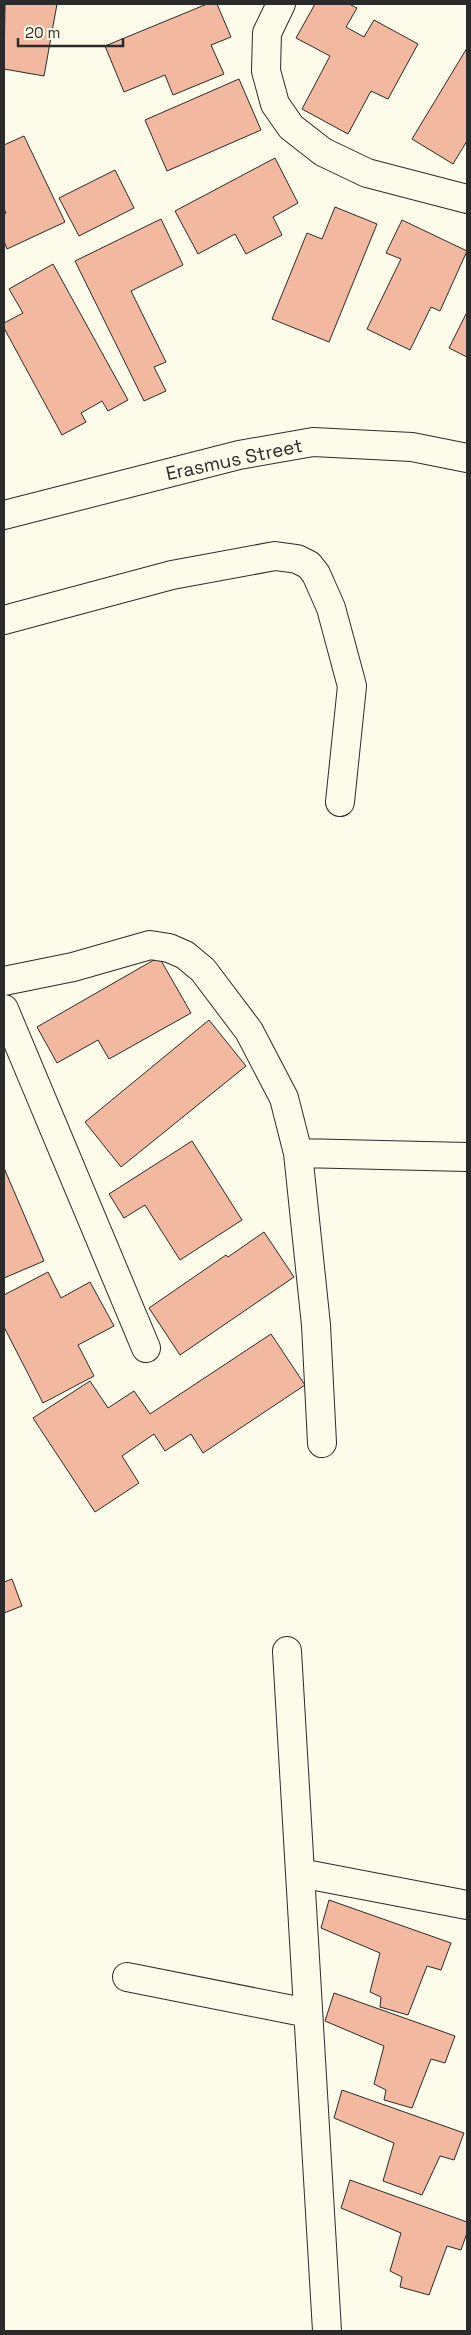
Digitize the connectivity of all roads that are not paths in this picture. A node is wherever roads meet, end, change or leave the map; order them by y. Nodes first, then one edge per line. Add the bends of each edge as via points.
1 (281, 4) edge
2 (467, 199) edge
3 (467, 458) edge
4 (4, 515) edge
5 (4, 620) edge
6 (340, 802) dead end
7 (4, 981) edge
8 (4, 1009) edge
9 (298, 1154) junction
10 (467, 1157) edge
11 (146, 1348) dead end
12 (322, 1443) dead end
13 (287, 1651) dead end
14 (300, 1873) junction
15 (467, 1905) edge
16 (127, 1976) dead end
17 (308, 2012) junction
18 (327, 2331) edge

1 - 2 street via 267,33 266,71 275,104 291,127 324,152 367,173
3 - 4 street, Erasmus Street via 412,447 313,442 239,455
5 - 6 street via 172,575 275,556 297,559 309,565 331,608 352,686
7 - 9 street via 73,967 150,945 185,955 203,970 249,1031 284,1098
8 - 11 street
9 - 10 street
9 - 12 street via 316,1325
13 - 14 street
14 - 15 street
14 - 17 street
16 - 17 street
17 - 18 street

